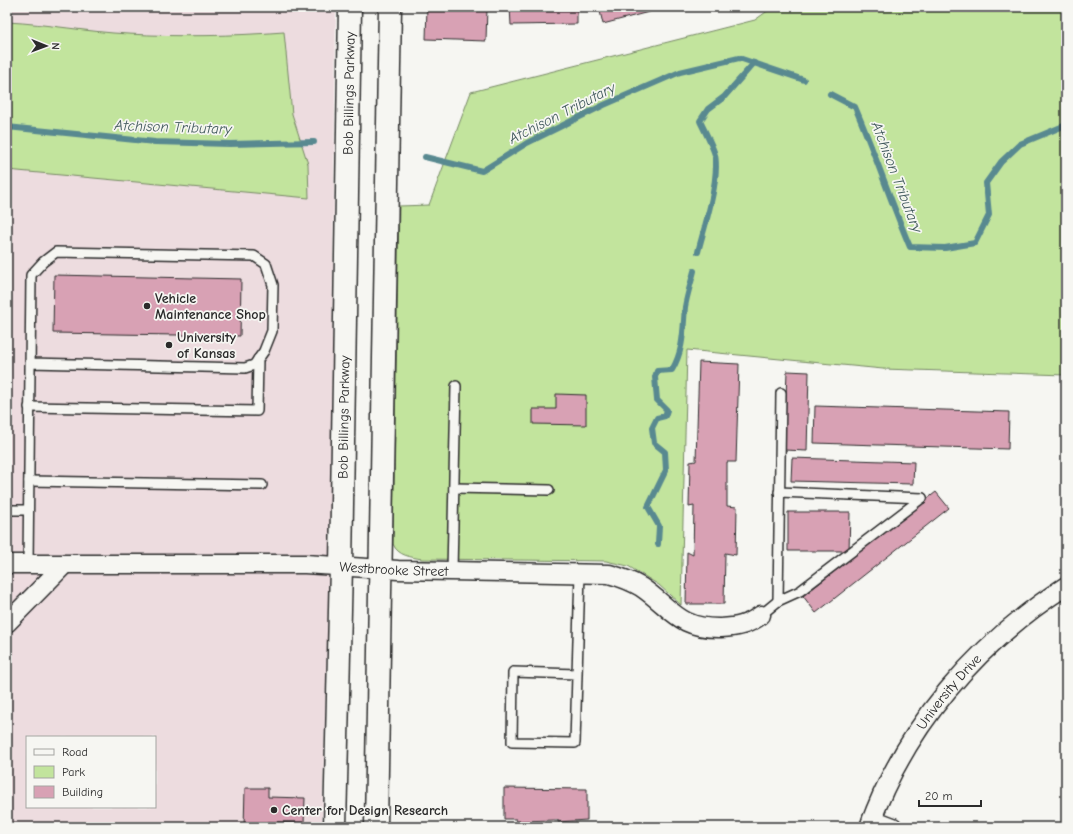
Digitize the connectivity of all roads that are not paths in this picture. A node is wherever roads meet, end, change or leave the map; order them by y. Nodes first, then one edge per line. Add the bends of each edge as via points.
1 (350, 7) edge
2 (390, 7) edge
3 (258, 359) junction
4 (30, 363) junction
5 (456, 386) dead end
6 (781, 394) dead end
7 (30, 406) junction
8 (28, 482) junction
9 (262, 485) dead end
10 (454, 488) junction
11 (549, 490) dead end
12 (779, 492) junction
13 (7, 510) edge
14 (28, 510) junction
15 (7, 564) edge
16 (28, 564) junction
17 (64, 565) junction
18 (341, 566) junction
19 (381, 569) junction
20 (452, 571) junction
21 (580, 573) junction
22 (1066, 586) edge
23 (778, 601) junction
24 (761, 615) joint
25 (7, 623) edge
26 (577, 674) junction
27 (870, 823) edge
28 (335, 827) edge
29 (376, 827) edge
30 (893, 827) edge

1 - 18 main road, Bob Billings Parkway
2 - 19 main road
3 - 4 lane via 254,365 245,368
3 - 4 lane via 272,332 273,285 266,264 254,256 56,252 31,275
3 - 7 lane via 257,411
4 - 7 lane
5 - 10 lane
6 - 12 lane
7 - 8 lane
8 - 9 lane
8 - 14 lane
10 - 11 lane
10 - 20 lane
12 - 23 lane
12 - 23 lane via 922,498 800,591
13 - 14 lane
14 - 16 lane
15 - 16 street, Westbrooke Street
16 - 17 street, Westbrooke Street
17 - 18 street, Westbrooke Street via 180,563
17 - 25 street
18 - 19 street, Westbrooke Street
18 - 28 main road, Bob Billings Parkway
19 - 20 street, Westbrooke Street
19 - 29 main road
20 - 21 street, Westbrooke Street
21 - 24 street, Westbrooke Street via 609,574 623,578 641,587 679,619 693,626 739,627
21 - 26 lane
22 - 27 street, University Drive via 1003,632 943,695 916,731 887,781
23 - 24 lane
26 - 26 lane via 575,743 512,742 513,672
27 - 30 street

